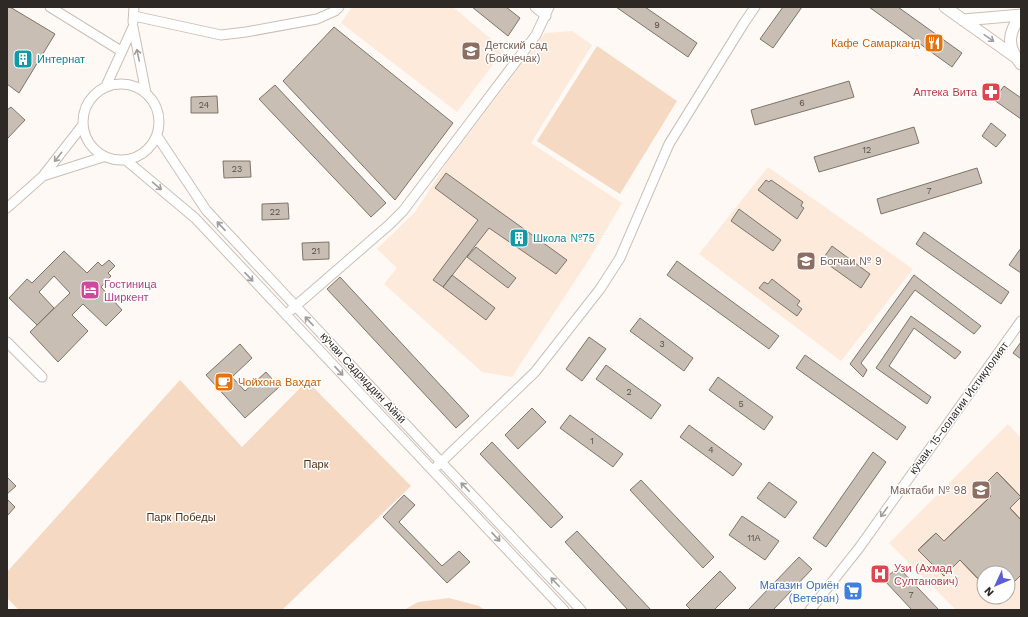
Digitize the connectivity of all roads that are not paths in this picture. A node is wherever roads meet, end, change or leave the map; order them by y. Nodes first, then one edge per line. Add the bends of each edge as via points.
1 (50, 7) edge
2 (338, 7) edge
3 (534, 7) edge
4 (549, 7) edge
5 (756, 7) edge
6 (945, 7) edge
7 (134, 12) edge
8 (1021, 15) edge
9 (546, 16) junction
10 (963, 20) junction
11 (133, 27) junction
12 (121, 51) junction
13 (1018, 60) edge
14 (106, 86) junction
15 (146, 93) junction
16 (82, 126) junction
17 (157, 136) junction
18 (103, 157) junction
19 (127, 161) junction
20 (43, 176) junction
21 (7, 208) edge
22 (295, 306) junction
23 (286, 315) junction
24 (1021, 321) edge
25 (7, 342) edge
26 (42, 377) dead end
27 (441, 462) junction
28 (433, 470) junction
29 (564, 610) edge
30 (581, 610) edge
31 (810, 610) edge

1 - 12 street
2 - 7 street via 317,19 221,34
3 - 9 street
4 - 9 street
5 - 27 street via 669,144 620,258 600,289 535,372
6 - 10 main road
7 - 11 street
8 - 10 main road
8 - 13 main road via 1012,29 1011,46
9 - 22 street via 536,35 403,211
10 -> 13 main road
11 - 12 street
15 -> 11 street
12 - 14 street
14 - 15 street via 130,84
14 - 16 street via 87,102
15 - 17 street via 158,110
16 - 18 street via 88,144
16 -> 20 street
17 - 19 street via 145,153
22 -> 17 street, кӯчаи Садриддин Айнӣ via 206,210
18 - 19 street
18 - 20 street
19 -> 23 street, кӯчаи Садриддин Айнӣ via 195,218
20 - 21 street
22 - 23 street
27 -> 22 street, кӯчаи Садриддин Айнӣ
23 -> 28 street, кӯчаи Садриддин Айнӣ
24 -> 31 street, кӯчаи. 15-солагии Истиқлолият via 859,548
25 - 26 street
27 - 28 street
30 -> 27 street, кӯчаи Садриддин Айнӣ
28 -> 29 street, кӯчаи Садриддин Айнӣ

